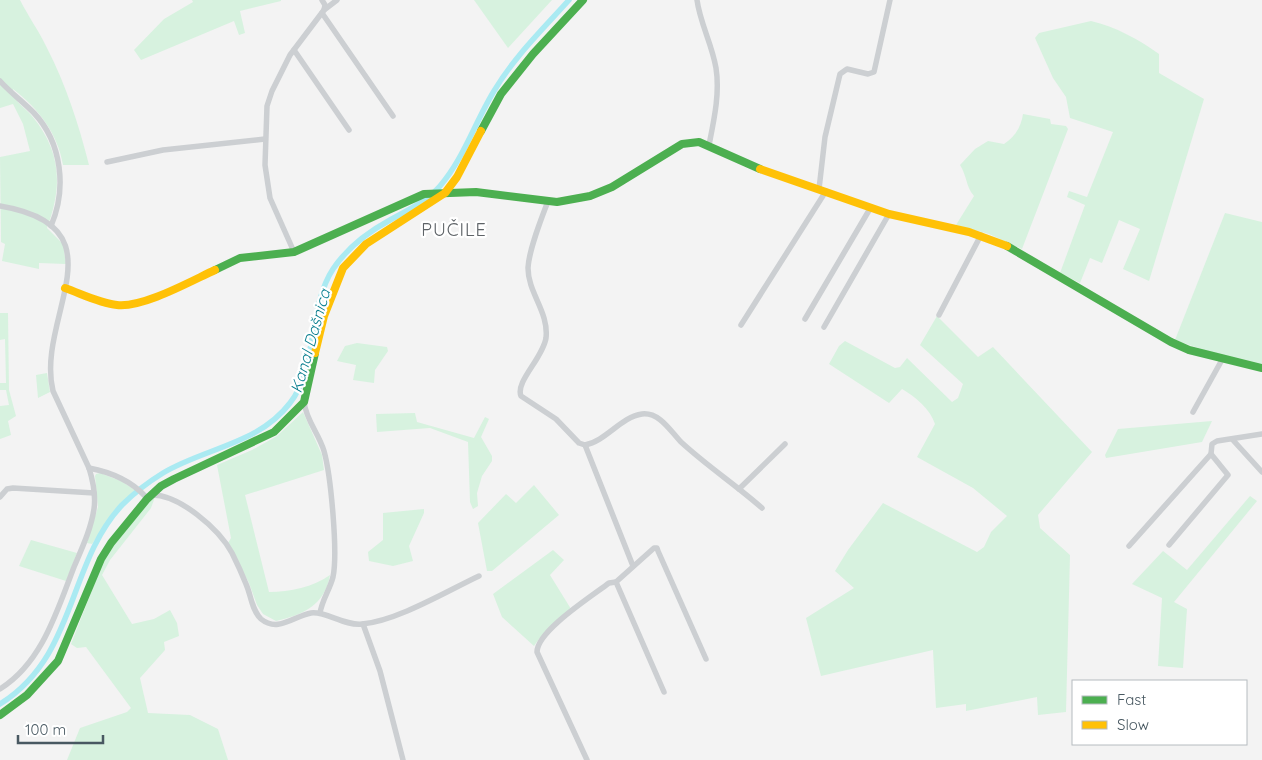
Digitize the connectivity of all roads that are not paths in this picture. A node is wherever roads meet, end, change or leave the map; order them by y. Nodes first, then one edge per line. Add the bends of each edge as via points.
1 (322, 0) edge
2 (337, 0) edge
3 (583, 0) edge
4 (697, 0) edge
5 (890, 0) edge
6 (323, 12) junction
7 (294, 50) junction
8 (0, 81) edge
9 (393, 116) dead end
10 (348, 130) dead end
11 (265, 139) junction
12 (709, 145) junction
13 (107, 162) dead end
14 (822, 190) junction
15 (442, 193) junction
16 (548, 201) junction
17 (0, 206) edge
18 (871, 206) junction
19 (889, 214) junction
20 (51, 226) junction
21 (980, 235) junction
22 (294, 252) junction
23 (65, 288) junction
24 (940, 315) dead end
25 (805, 318) dead end
26 (741, 326) dead end
27 (824, 327) dead end
28 (1223, 358) junction
29 (1262, 368) edge
30 (304, 402) junction
31 (1193, 412) dead end
32 (1262, 434) edge
33 (1232, 440) junction
34 (785, 444) dead end
35 (585, 445) junction
36 (1211, 454) junction
37 (89, 468) junction
38 (1262, 472) edge
39 (739, 489) junction
40 (94, 493) junction
41 (0, 497) edge
42 (148, 497) junction
43 (762, 508) dead end
44 (1169, 545) dead end
45 (1129, 546) dead end
46 (633, 566) junction
47 (478, 576) dead end
48 (616, 582) junction
49 (320, 613) junction
50 (363, 624) junction
51 (706, 659) dead end
52 (0, 689) edge
53 (664, 692) dead end
54 (0, 715) edge
55 (403, 760) edge
56 (587, 760) edge

1 - 6 street via 325,5
2 - 6 street
3 - 15 street via 501,94 457,177
4 - 12 street via 716,73 715,113
5 - 14 street via 874,72 847,69 840,74 825,137
6 - 7 street
6 - 9 street
7 - 10 street
7 - 11 street via 267,106
8 - 20 street via 40,120 56,150 60,193
11 - 13 street via 163,150
11 - 22 street via 270,198
12 - 14 street via 765,171
12 - 16 street via 699,142 682,144 601,192 568,201
14 - 18 street
14 - 26 street
15 - 16 street via 476,192
15 - 22 street via 424,194
15 - 30 street via 366,244 343,268 324,316
16 - 35 street via 528,268 544,316 546,340 519,392
17 - 20 street
18 - 19 street
18 - 25 street
19 - 21 street
19 - 27 street
20 - 23 street via 67,244
21 - 24 street
21 - 28 street via 1021,253 1171,342
22 - 23 street via 240,258 160,296 130,304 117,305
23 - 37 street via 53,343 50,379
28 - 29 street
28 - 31 street
30 - 42 street via 274,432 168,482
30 - 49 street via 324,450 334,539 334,571
32 - 33 street
33 - 36 street via 1212,444
33 - 38 street
34 - 39 street
35 - 39 street via 637,416 652,415 667,425 697,457
35 - 46 street
36 - 44 street via 1228,475
36 - 45 street
37 - 40 street
37 - 42 street via 102,470 136,486
39 - 43 street
40 - 41 street via 13,488 7,489
40 - 52 street via 91,522 45,638 23,670
42 - 49 street via 161,495 173,499 218,536 231,552 260,618 276,625 310,613
42 - 54 street via 101,559 58,661 27,695
46 - 48 street
46 - 51 street via 656,548
47 - 50 street via 405,610
48 - 53 street
48 - 56 street via 609,583 555,625 537,646
49 - 50 street via 344,622
50 - 55 street via 380,671

